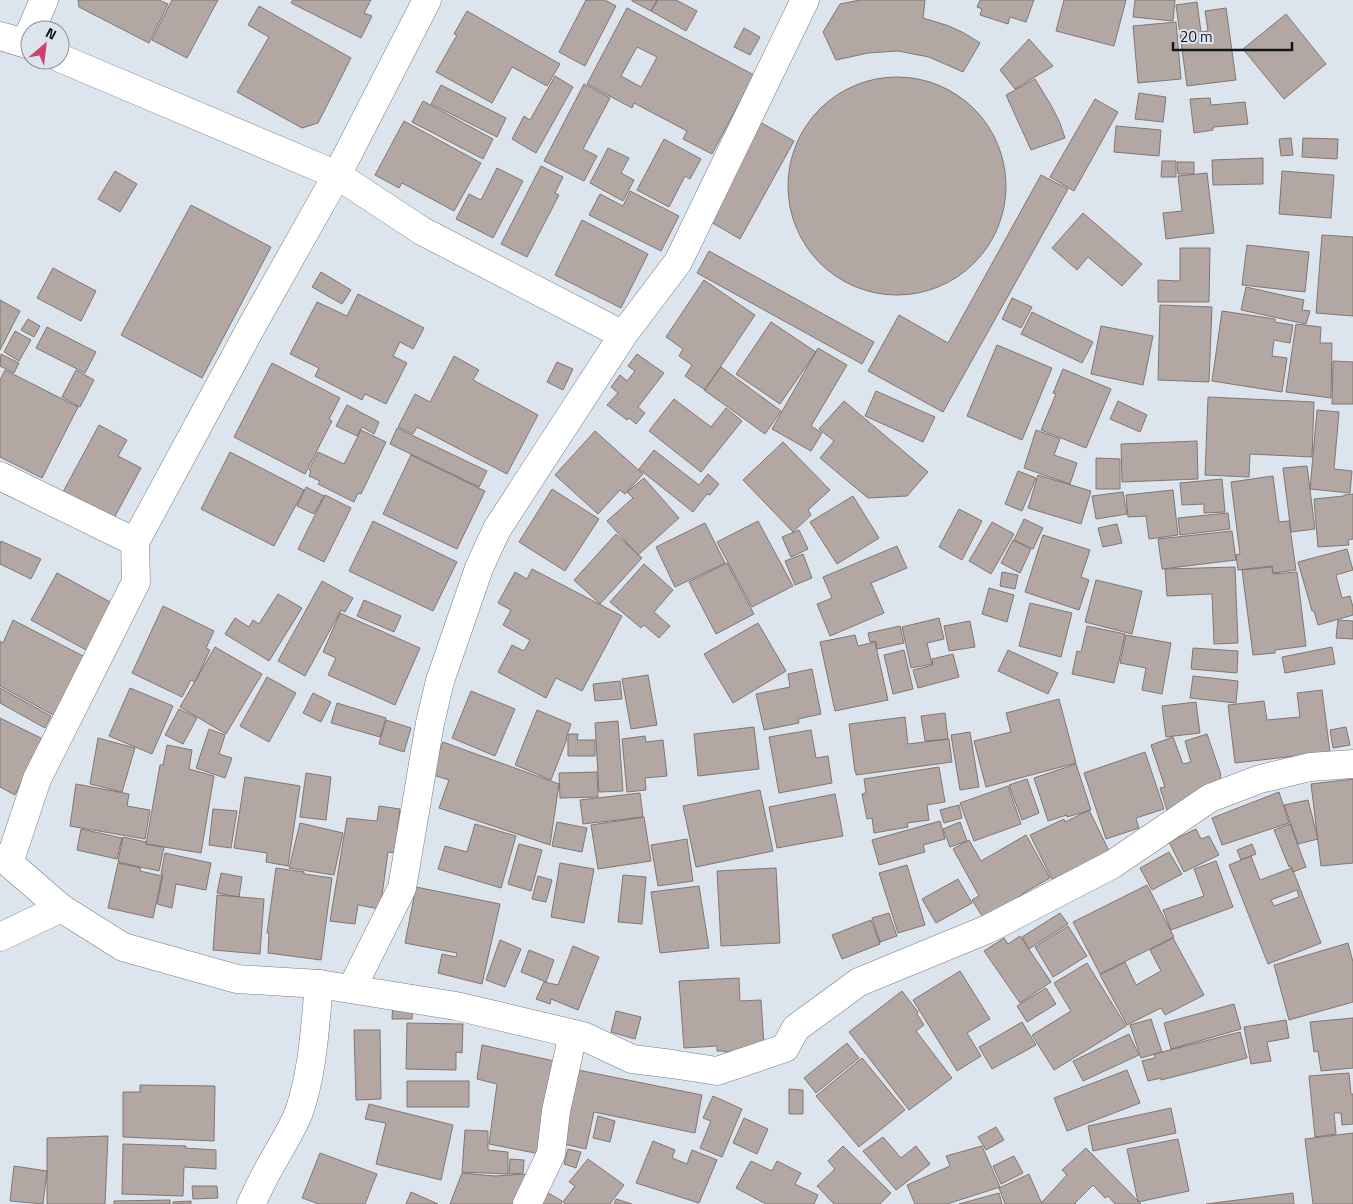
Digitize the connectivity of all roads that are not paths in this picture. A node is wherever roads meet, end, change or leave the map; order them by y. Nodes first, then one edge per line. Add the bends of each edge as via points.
1 (44, 0) edge
2 (427, 0) edge
3 (805, 0) edge
4 (33, 20) edge
5 (70, 62) edge
6 (337, 175) junction
7 (623, 334) junction
8 (0, 476) edge
9 (135, 542) junction
10 (1353, 764) edge
11 (4, 861) edge
12 (61, 908) junction
13 (0, 937) edge
14 (318, 984) junction
15 (352, 988) junction
16 (574, 1034) junction
17 (251, 1204) edge
18 (527, 1204) edge

1 - 4 street
2 - 6 street
3 - 7 street via 678,262
5 - 6 street
6 - 7 street via 422,231
6 - 9 street
7 - 15 street via 496,529 479,568 440,681 402,888
8 - 9 street
9 - 11 street via 136,582 38,779
10 - 16 street via 1310,767 1260,779 1210,798 1113,864 988,929 859,982 796,1028 785,1048 717,1071 632,1059
11 - 12 street
12 - 13 street
12 - 14 street via 124,947 178,963 237,980
14 - 15 street
14 - 17 street via 313,1048 305,1092 288,1135
15 - 16 street via 456,1006
16 - 18 street via 556,1111 551,1154

